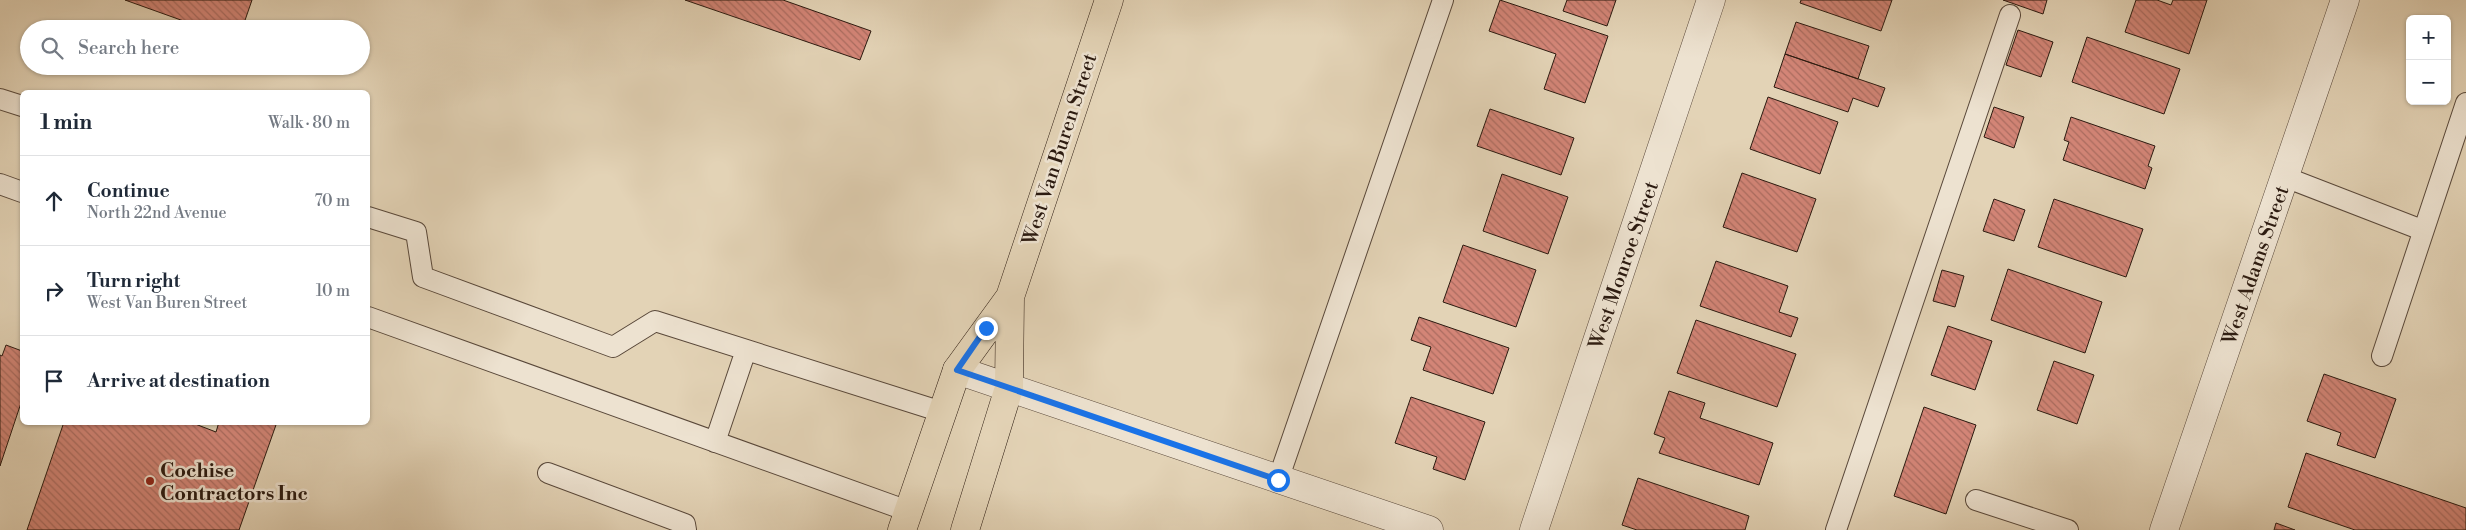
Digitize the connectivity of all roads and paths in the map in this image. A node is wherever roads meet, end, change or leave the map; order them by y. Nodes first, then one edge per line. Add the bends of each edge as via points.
1 (1109, 0) edge
2 (1442, 0) edge
3 (1711, 0) edge
4 (2345, 0) edge
5 (2010, 15) dead end
6 (0, 99) edge
7 (2466, 103) edge
8 (20, 105) edge
9 (2285, 177) junction
10 (0, 184) edge
11 (20, 191) edge
12 (370, 218) edge
13 (2422, 230) junction
14 (1010, 297) junction
15 (370, 318) edge
16 (746, 350) junction
17 (2382, 356) dead end
18 (957, 370) junction
19 (1009, 388) junction
20 (942, 412) junction
21 (715, 442) junction
22 (548, 473) dead end
23 (1278, 480) junction
24 (1976, 500) dead end
25 (905, 521) edge
26 (686, 530) edge
27 (965, 530) edge
28 (1429, 530) edge
29 (1534, 530) edge
30 (1836, 530) edge
31 (2068, 530) edge
32 (2164, 530) edge

1 - 14 main road, West Van Buren Street
2 - 23 lane
3 - 29 street, West Monroe Street
4 - 9 street, West Adams Street
5 - 30 lane
6 - 8 lane
7 - 13 lane
9 - 13 lane
9 - 32 street, West Adams Street
10 - 11 lane
12 - 16 lane via 416,232 424,277 613,347 655,320
13 - 17 lane
14 - 18 main road, West Van Buren Street
14 - 19 main road, West Van Buren Street
15 - 21 lane
16 - 20 lane
16 - 21 lane
18 - 19 street
18 - 20 main road, West Van Buren Street
19 - 23 street
19 - 27 main road, West Van Buren Street
20 - 25 main road, West Van Buren Street
21 - 25 lane
22 - 26 lane via 685,524
23 - 28 street
24 - 31 lane

